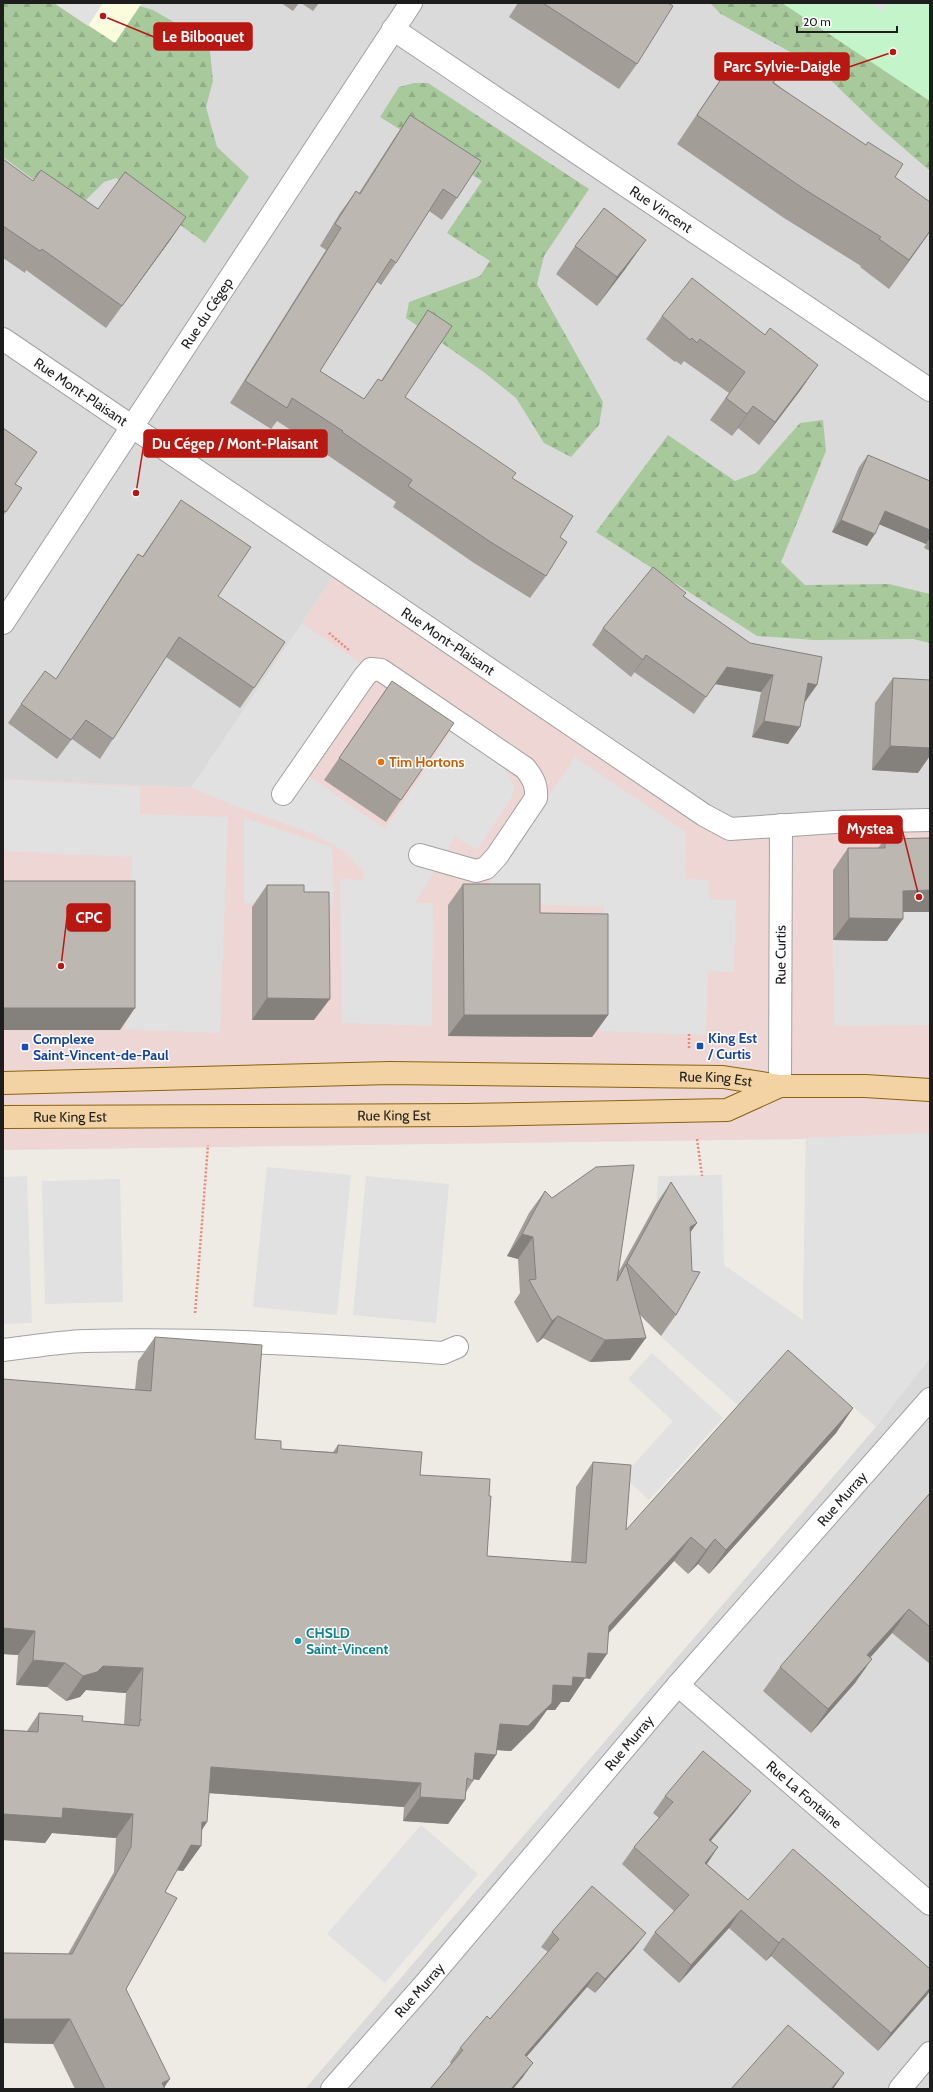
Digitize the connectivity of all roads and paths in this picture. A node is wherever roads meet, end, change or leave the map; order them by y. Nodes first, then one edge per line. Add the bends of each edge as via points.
1 (411, 3) edge
2 (393, 29) junction
3 (3, 339) edge
4 (930, 390) edge
5 (134, 426) junction
6 (3, 623) edge
7 (284, 794) dead end
8 (930, 820) edge
9 (781, 825) junction
10 (420, 855) dead end
11 (3, 1083) edge
12 (780, 1086) junction
13 (930, 1090) edge
14 (693, 1111) junction
15 (211, 1116) junction
16 (3, 1117) edge
17 (702, 1176) dead end
18 (193, 1341) junction
19 (457, 1347) dead end
20 (3, 1350) edge
21 (930, 1399) edge
22 (678, 1685) junction
23 (930, 1904) edge
24 (930, 2053) edge
25 (332, 2089) edge
26 (900, 2089) edge

1 - 2 street, Rue du Cégep
2 - 4 street, Rue Vincent
2 - 5 street, Rue du Cégep
3 - 5 street, Rue Mont-Plaisant
5 - 6 street, Rue du Cégep
5 - 9 street, Rue Mont-Plaisant via 704,816 730,829
7 - 10 street via 364,677 371,669 381,670 525,768 533,777 537,788 536,798 486,868 476,871
8 - 9 street, Rue Mont-Plaisant
9 - 12 street, Rue Curtis
11 - 12 main road, Rue King Est via 390,1072 723,1077
12 - 13 main road, Rue King Est via 865,1086
12 - 14 main road, Rue King Est via 727,1110
14 - 15 main road, Rue King Est via 458,1116
14 - 17 path
15 - 16 main road, Rue King Est
15 - 18 path
18 - 19 street via 443,1353
18 - 20 street via 84,1341
21 - 22 street, Rue Murray
22 - 23 street, Rue La Fontaine
22 - 25 street, Rue Murray via 429,1979
24 - 26 street

